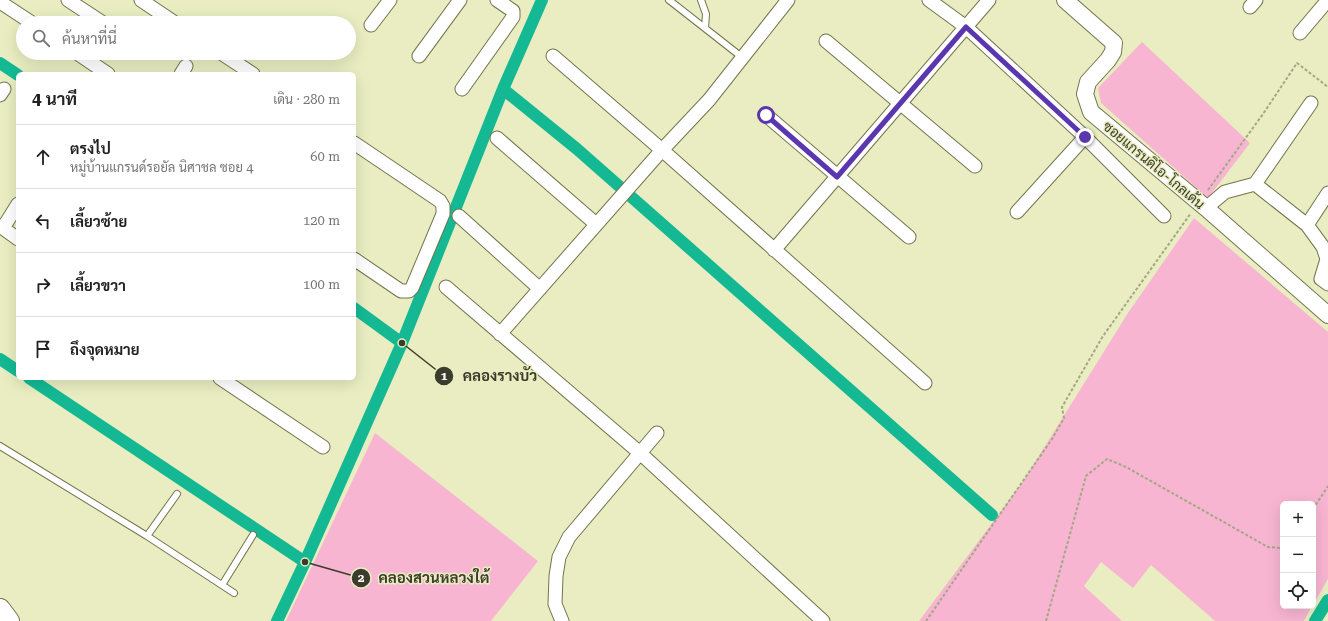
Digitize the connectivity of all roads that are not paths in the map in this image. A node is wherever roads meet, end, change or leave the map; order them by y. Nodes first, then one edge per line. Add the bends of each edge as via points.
1 (68, 0) edge
2 (141, 0) edge
3 (390, 0) edge
4 (460, 0) edge
5 (497, 0) edge
6 (669, 0) edge
7 (701, 0) edge
8 (788, 0) edge
9 (929, 0) edge
10 (989, 0) edge
11 (1065, 0) edge
12 (1328, 0) edge
13 (0, 2) edge
14 (21, 16) edge
15 (92, 16) edge
16 (165, 16) edge
17 (371, 25) dead end
18 (966, 27) junction
19 (705, 28) junction
20 (1300, 33) dead end
21 (826, 41) dead end
22 (419, 56) dead end
23 (552, 56) dead end
24 (743, 58) junction
25 (86, 60) edge
26 (231, 60) edge
27 (103, 72) edge
28 (249, 72) edge
29 (462, 89) dead end
30 (900, 103) junction
31 (1311, 103) dead end
32 (766, 115) dead end
33 (1085, 137) junction
34 (497, 138) dead end
35 (356, 144) edge
36 (662, 150) junction
37 (975, 166) dead end
38 (837, 177) junction
39 (1255, 184) junction
40 (1328, 193) edge
41 (1202, 205) junction
42 (16, 207) edge
43 (1017, 212) dead end
44 (459, 216) dead end
45 (1164, 216) dead end
46 (596, 224) junction
47 (1307, 226) junction
48 (2, 227) edge
49 (909, 237) dead end
50 (16, 238) edge
51 (774, 250) junction
52 (356, 260) edge
53 (1328, 284) edge
54 (446, 287) dead end
55 (540, 289) junction
56 (1328, 315) edge
57 (500, 334) junction
58 (223, 380) edge
59 (924, 383) dead end
60 (657, 433) dead end
61 (0, 446) edge
62 (323, 447) dead end
63 (640, 453) junction
64 (177, 494) dead end
65 (253, 535) dead end
66 (147, 536) junction
67 (222, 585) junction
68 (234, 593) dead end
69 (0, 609) edge
70 (9, 621) edge
71 (562, 621) edge
72 (823, 621) edge

1 - 15 street
2 - 16 street
3 - 17 street
4 - 22 street
5 - 29 street via 513,11 513,17
6 - 19 lane
7 - 19 lane via 706,14
8 - 24 street
9 - 18 street
10 - 18 street
11 - 41 street, ซอยแกรนดิโอ-โกลเด้น via 1114,43 1113,52 1108,60 1088,82 1085,94 1090,112
12 - 20 street
13 - 14 street
18 - 30 street
18 - 33 street
19 - 24 lane
21 - 30 street
23 - 36 street
24 - 36 street via 709,100
25 - 27 street
26 - 28 street
30 - 37 street
30 - 38 street
31 - 39 street
32 - 38 street
33 - 43 street
33 - 45 street
34 - 46 street
35 - 52 street via 440,201 443,214 409,291 401,291
36 - 46 street
36 - 51 street
38 - 49 street
38 - 51 street
39 - 41 street via 1225,192
39 - 47 street
40 - 47 street
41 - 56 street, ซอยแกรนดิโอ-โกลเด้น
42 - 48 street
44 - 55 street
46 - 55 street
47 - 53 street via 1323,248 1327,259 1321,279
48 - 50 street
51 - 59 street
54 - 57 street
55 - 57 street
57 - 63 street
58 - 62 street
60 - 63 street
61 - 66 lane
63 - 71 street via 569,537 559,556 555,604
63 - 72 street
64 - 66 lane
65 - 67 lane
66 - 67 lane
67 - 68 lane
69 - 70 main road

